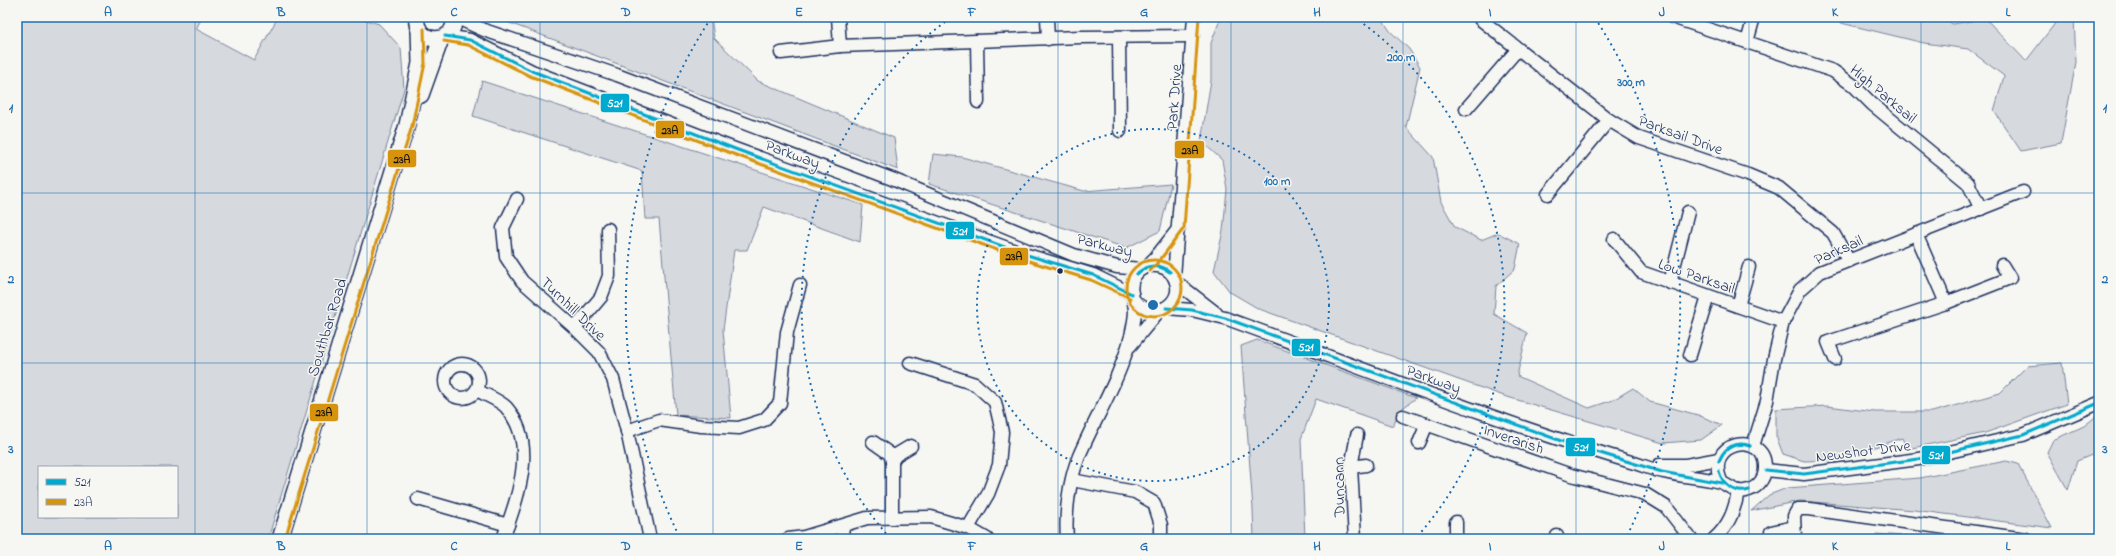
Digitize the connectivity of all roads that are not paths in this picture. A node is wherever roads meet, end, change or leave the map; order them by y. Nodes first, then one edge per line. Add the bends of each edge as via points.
1 (454, 17) edge
2 (838, 17) edge
3 (1046, 17) edge
4 (1194, 17) edge
5 (1672, 17) edge
6 (1754, 17) edge
7 (1480, 19) dead end
8 (1693, 21) edge
9 (415, 22) edge
10 (1193, 36) junction
11 (443, 37) junction
12 (1119, 37) junction
13 (1048, 39) junction
14 (977, 42) junction
15 (1747, 42) junction
16 (840, 46) junction
17 (1518, 49) junction
18 (781, 53) dead end
19 (978, 102) dead end
20 (1466, 109) dead end
21 (1609, 120) junction
22 (407, 125) junction
23 (1120, 131) dead end
24 (2023, 192) dead end
25 (1548, 194) dead end
26 (517, 199) dead end
27 (1981, 209) junction
28 (1688, 212) dead end
29 (1180, 227) junction
30 (608, 229) dead end
31 (1916, 234) junction
32 (1614, 239) dead end
33 (1849, 261) junction
34 (2002, 265) dead end
35 (1144, 268) junction
36 (1749, 268) dead end
37 (1175, 280) junction
38 (1670, 282) junction
39 (800, 285) dead end
40 (1708, 296) junction
41 (1132, 297) junction
42 (1946, 303) junction
43 (1738, 306) junction
44 (1162, 309) junction
45 (1226, 318) junction
46 (1783, 322) junction
47 (575, 328) junction
48 (1127, 350) junction
49 (1690, 355) dead end
50 (1835, 359) dead end
51 (910, 363) dead end
52 (477, 390) dead end
53 (2099, 403) edge
54 (1403, 416) dead end
55 (1427, 424) junction
56 (627, 431) junction
57 (1357, 435) dead end
58 (873, 442) dead end
59 (1419, 443) dead end
60 (911, 446) dead end
61 (1753, 446) junction
62 (1719, 459) junction
63 (892, 461) junction
64 (1634, 462) junction
65 (1366, 465) dead end
66 (1350, 467) junction
67 (1766, 470) junction
68 (1072, 480) junction
69 (1722, 483) junction
70 (1738, 491) junction
71 (418, 499) dead end
72 (892, 518) junction
73 (1456, 522) dead end
74 (508, 525) junction
75 (842, 526) junction
76 (1794, 527) junction
77 (968, 528) junction
78 (1771, 532) dead end
79 (280, 539) edge
80 (503, 539) edge
81 (650, 539) edge
82 (788, 539) edge
83 (843, 539) edge
84 (987, 539) edge
85 (1067, 539) edge
86 (1161, 539) edge
87 (1355, 539) edge
88 (1456, 539) edge
89 (1691, 539) edge
90 (1714, 539) edge
91 (1795, 539) edge
92 (2026, 539) edge

1 - 11 main road, Southbar Road via 453,28
1 - 35 street, Parkway via 892,179 1088,260 1117,267
2 - 16 street
3 - 13 street
4 - 10 street, Park Drive
5 - 8 street, High Parksail
6 - 15 street
7 - 17 street, Parksail Drive
8 - 15 street, High Parksail
9 - 11 main road via 428,38
9 - 22 main road, Southbar Road via 420,63
10 - 12 street
10 - 29 street, Park Drive
11 - 22 main road, Southbar Road
11 - 41 street, Parkway via 470,40 512,62 553,79 735,149 1024,254 1093,275
12 - 13 street
12 - 23 street
13 - 14 street
14 - 16 street
14 - 19 street
15 - 27 street, High Parksail via 1833,71 1853,85 1872,104 1968,183
16 - 18 street
17 - 20 street
17 - 21 street, Parksail Drive
21 - 25 street
21 - 33 street, Parksail Drive via 1640,138 1779,188 1833,234
22 - 79 main road, Southbar Road
24 - 27 street, Parksail
26 - 47 street, Turnhill Drive via 503,228 506,257 522,281
27 - 31 street, Parksail
28 - 38 street
29 - 35 street
29 - 37 street, Park Drive
30 - 47 street via 609,276 601,297
31 - 33 street, Parksail
31 - 42 street
32 - 38 street, Low Parksail via 1641,272
33 - 46 street, Parksail via 1820,272 1800,290
34 - 42 street via 2010,278
35 - 37 street via 1161,267 1168,270
35 - 41 street via 1134,277 1131,284
36 - 43 street
37 - 44 street via 1175,297
37 - 45 street, Parkway via 1204,305
38 - 40 street, Low Parksail
39 - 56 street via 787,332 780,403 764,420 739,428 659,420
40 - 43 street, Low Parksail
40 - 49 street
41 - 44 street via 1145,310
41 - 48 street via 1134,325
42 - 50 street via 1828,342
43 - 46 street, Low Parksail
44 - 45 street, Parkway via 1192,310
44 - 48 street
45 - 64 street, Parkway via 1529,430
46 - 61 street, Parksail via 1766,401
47 - 56 street, Turnhill Drive via 599,352 613,379
48 - 68 street via 1079,456
51 - 77 street via 975,384 995,402 1002,432 999,465 988,494
52 - 74 street via 506,406 520,431 524,460
53 - 67 street, Newshot Drive via 2023,435 1919,460 1804,474
54 - 55 street, Inverarish
55 - 59 street
55 - 89 street, Inverarish via 1571,475 1645,494 1666,507
56 - 81 street, Turnhill Drive
57 - 66 street, Duncann
58 - 63 street via 890,454
60 - 63 street via 896,455
61 - 62 street via 1733,445 1723,452
61 - 67 street via 1763,456
62 - 64 street, Parkway via 1673,466
62 - 69 street via 1718,470
63 - 72 street
64 - 69 street, Parkway via 1662,472
65 - 66 street
66 - 87 street, Duncann
67 - 70 street via 1759,484 1746,491
68 - 85 street via 1066,522
68 - 86 street via 1135,492 1154,503 1161,525
69 - 70 street
70 - 90 street via 1731,518 1722,533
71 - 74 street
72 - 75 street via 867,518
72 - 77 street via 931,517
73 - 88 street
74 - 80 street
75 - 82 street
75 - 83 street
76 - 78 street
76 - 91 street
76 - 92 street via 1794,516 1798,509
77 - 84 street

